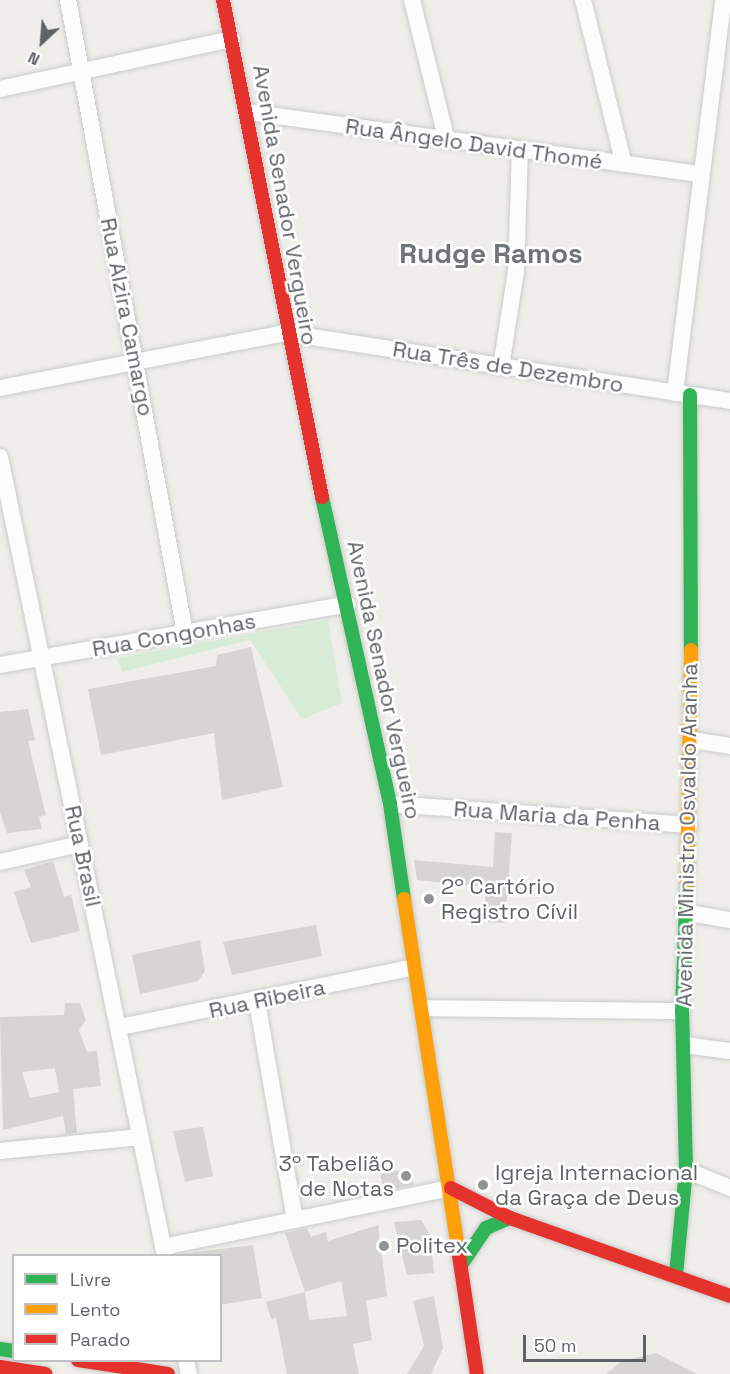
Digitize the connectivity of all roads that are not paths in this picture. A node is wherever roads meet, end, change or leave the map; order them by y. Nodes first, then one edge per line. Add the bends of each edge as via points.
1 (68, 0) edge
2 (223, 0) edge
3 (412, 0) edge
4 (583, 0) edge
5 (723, 0) edge
6 (232, 39) junction
7 (81, 73) junction
8 (0, 89) edge
9 (247, 112) junction
10 (447, 141) junction
11 (520, 150) junction
12 (624, 165) junction
13 (701, 174) junction
14 (286, 333) junction
15 (135, 363) junction
16 (501, 366) junction
17 (0, 388) edge
18 (683, 394) junction
19 (730, 401) edge
20 (0, 457) edge
21 (348, 604) junction
22 (185, 633) junction
23 (40, 658) junction
24 (0, 665) edge
25 (692, 740) junction
26 (730, 746) edge
27 (390, 804) junction
28 (689, 825) junction
29 (80, 844) junction
30 (0, 862) edge
31 (684, 912) junction
32 (730, 920) edge
33 (414, 967) junction
34 (257, 1002) junction
35 (422, 1008) junction
36 (682, 1011) junction
37 (120, 1027) junction
38 (685, 1045) junction
39 (730, 1051) edge
40 (140, 1137) junction
41 (0, 1151) edge
42 (686, 1170) junction
43 (451, 1188) junction
44 (730, 1188) edge
45 (510, 1218) junction
46 (295, 1220) junction
47 (164, 1251) edge
48 (463, 1262) junction
49 (676, 1275) junction
50 (730, 1296) edge
51 (91, 1362) edge
52 (0, 1367) edge
53 (45, 1374) edge
54 (168, 1374) edge
55 (477, 1374) edge

1 - 7 street, Rua Alzira Camargo
2 - 6 main road, Avenida Senador Vergueiro
3 - 10 street
4 - 12 street
5 - 13 street, Avenida Ministro Osvaldo Aranha
6 - 7 street
6 - 9 main road, Avenida Senador Vergueiro
7 - 8 street
7 - 15 street, Rua Alzira Camargo
9 - 10 street, Rua Ângelo David Thomé
9 - 14 main road, Avenida Senador Vergueiro
10 - 11 street, Rua Ângelo David Thomé
11 - 12 street, Rua Ângelo David Thomé
11 - 16 street via 516,271
12 - 13 street, Rua Ângelo David Thomé
13 - 18 street, Avenida Ministro Osvaldo Aranha
14 - 15 street, Rua Três de Dezembro
14 - 16 street, Rua Três de Dezembro
14 - 21 main road, Avenida Senador Vergueiro
15 - 17 street, Rua Três de Dezembro
15 - 22 street, Rua Alzira Camargo
16 - 18 street, Rua Três de Dezembro
18 - 19 street, Rua Três de Dezembro
18 - 25 main road, Avenida Ministro Osvaldo Aranha
20 - 23 street, Rua Brasil
21 - 22 street, Rua Congonhas
21 - 27 main road, Avenida Senador Vergueiro
22 - 23 street, Rua Congonhas
23 - 24 street, Rua Congonhas
23 - 29 street, Rua Brasil
25 - 26 street
25 - 28 main road, Avenida Ministro Osvaldo Aranha
27 - 28 street, Rua Maria da Penha
27 - 33 main road, Avenida Senador Vergueiro
28 - 31 main road, Avenida Ministro Osvaldo Aranha
29 - 30 street
29 - 37 street, Rua Brasil
31 - 32 street
31 - 36 main road, Avenida Ministro Osvaldo Aranha
33 - 34 street, Rua Ribeira
33 - 35 main road, Avenida Senador Vergueiro
34 - 37 street, Rua Ribeira
34 - 46 street
35 - 36 street
35 - 43 main road, Avenida Senador Vergueiro
36 - 38 main road, Avenida Ministro Osvaldo Aranha
37 - 40 street, Rua Brasil
38 - 39 street
38 - 42 main road, Avenida Ministro Osvaldo Aranha
40 - 41 street
40 - 47 street, Rua Brasil
42 - 44 street
42 - 49 main road, Avenida Ministro Osvaldo Aranha
43 - 45 main road
43 - 46 street
43 - 48 main road, Avenida Senador Vergueiro
45 - 48 main road via 486,1228
45 - 49 main road
46 - 47 street
48 - 55 main road, Avenida Senador Vergueiro
49 - 50 main road
51 - 54 main road
52 - 53 main road

